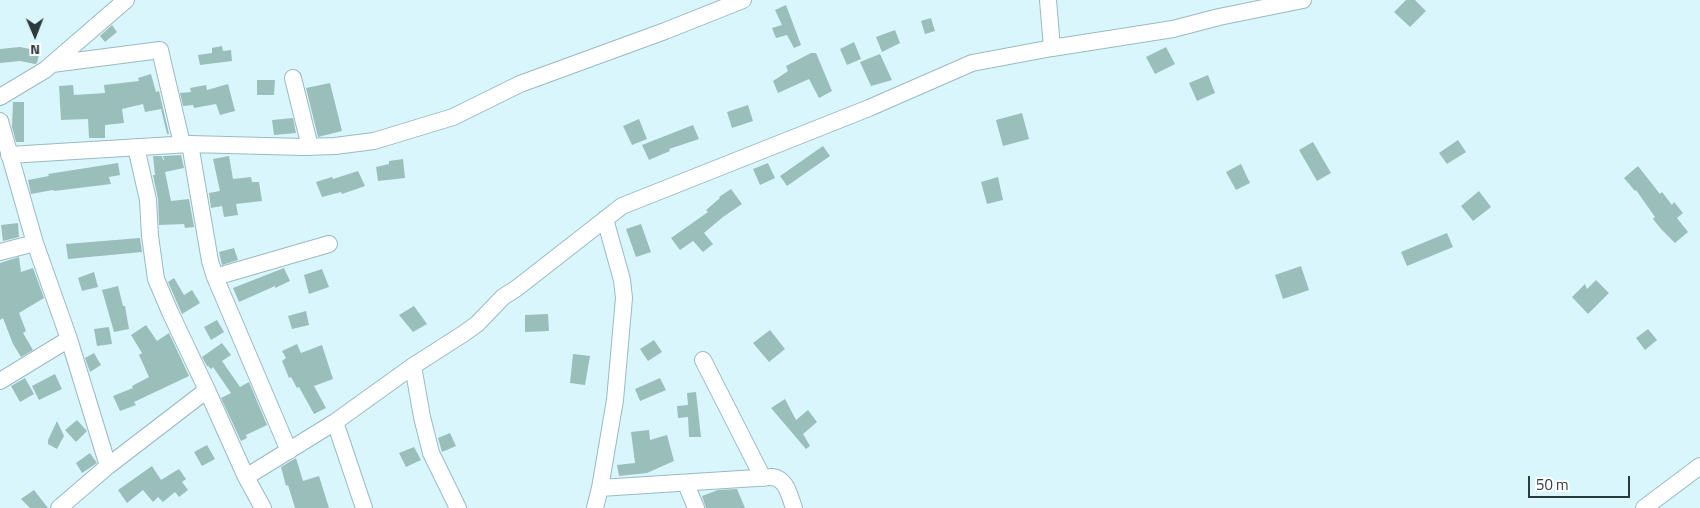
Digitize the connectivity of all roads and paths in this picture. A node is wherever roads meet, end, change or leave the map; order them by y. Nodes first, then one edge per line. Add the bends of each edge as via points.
1 (126, 0) edge
2 (744, 0) edge
3 (1048, 0) edge
4 (1303, 0) edge
5 (1052, 48) junction
6 (52, 64) junction
7 (293, 78) dead end
8 (0, 97) edge
9 (0, 121) edge
10 (186, 144) junction
11 (136, 147) junction
12 (310, 147) junction
13 (9, 155) junction
14 (606, 219) junction
15 (34, 243) junction
16 (329, 244) dead end
17 (0, 252) edge
18 (215, 277) junction
19 (68, 339) junction
20 (703, 360) dead end
21 (413, 366) junction
22 (0, 381) edge
23 (207, 390) junction
24 (335, 422) junction
25 (289, 451) junction
26 (108, 466) junction
27 (1700, 466) edge
28 (246, 477) junction
29 (763, 478) junction
30 (686, 484) junction
31 (600, 488) junction
32 (59, 508) edge
33 (264, 508) edge
34 (364, 508) edge
35 (458, 508) edge
36 (595, 508) edge
37 (696, 508) edge
38 (794, 508) edge
39 (1644, 508) edge

1 - 6 street
2 - 12 street via 520,84 453,117 374,141
3 - 5 street
4 - 5 street via 1173,29
5 - 14 street via 972,62 869,108 629,202
6 - 8 street
6 - 10 street via 160,50
7 - 12 street
9 - 13 street
10 - 11 street
10 - 12 street
10 - 18 street
11 - 13 street
11 - 23 street via 148,200 156,279
13 - 15 street
14 - 21 street via 503,297 477,324
14 - 31 street via 624,298 615,400
15 - 17 street
15 - 19 street
16 - 18 street
18 - 25 street
19 - 22 street
19 - 26 street
20 - 29 street
21 - 24 street
21 - 35 street via 431,453
23 - 26 street
23 - 28 street
24 - 25 street
24 - 34 street
25 - 28 street
26 - 32 street
27 - 39 street
28 - 33 street
29 - 30 street
29 - 38 street via 781,480
30 - 31 street
30 - 37 street
31 - 36 street

